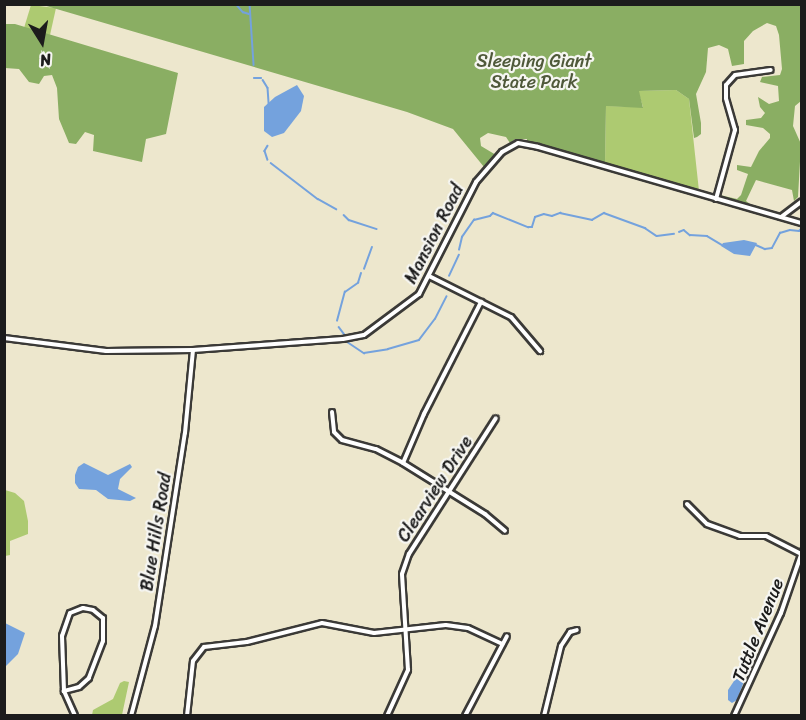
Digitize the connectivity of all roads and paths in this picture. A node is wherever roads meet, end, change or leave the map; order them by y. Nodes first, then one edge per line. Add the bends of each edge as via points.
1 (771, 70) dead end
2 (716, 199) junction
3 (801, 201) edge
4 (780, 217) junction
5 (801, 223) edge
6 (429, 276) junction
7 (481, 302) junction
8 (4, 338) edge
9 (193, 350) junction
10 (540, 351) dead end
11 (332, 412) dead end
12 (496, 418) dead end
13 (403, 463) junction
14 (450, 493) junction
15 (687, 504) dead end
16 (505, 531) dead end
17 (801, 553) edge
18 (405, 628) junction
19 (577, 630) dead end
20 (507, 636) dead end
21 (503, 644) junction
22 (64, 691) junction
23 (75, 716) edge
24 (131, 716) edge
25 (187, 716) edge
26 (387, 716) edge
27 (465, 716) edge
28 (544, 716) edge
29 (734, 716) edge

1 - 2 street via 735,75 726,85 735,130
2 - 4 street, Mansion Road
2 - 6 street, Mansion Road via 516,143 476,182
3 - 4 street
4 - 5 street, Mansion Road
6 - 7 street
6 - 9 street, Mansion Road via 413,301 359,337
7 - 10 street via 511,317
7 - 13 street
8 - 9 street, Mansion Road via 96,350
9 - 24 street, Blue Hills Road via 185,433 155,626
11 - 13 street via 334,432 342,440 376,449
12 - 14 street, Clearview Drive
13 - 14 street
14 - 16 street
14 - 18 street, Clearview Drive via 409,554 402,574
15 - 17 street via 707,524 740,536 766,536
17 - 29 street, Tuttle Avenue via 781,613
18 - 21 street via 468,628
18 - 25 street via 374,633 322,623 247,642 204,647 193,661
18 - 26 street, Clearview Drive via 408,670
19 - 28 street via 567,635 561,646
20 - 21 street
21 - 27 street
22 - 22 street via 62,636 67,618 75,609 93,610 103,618 104,626 98,657 84,684
22 - 23 street

